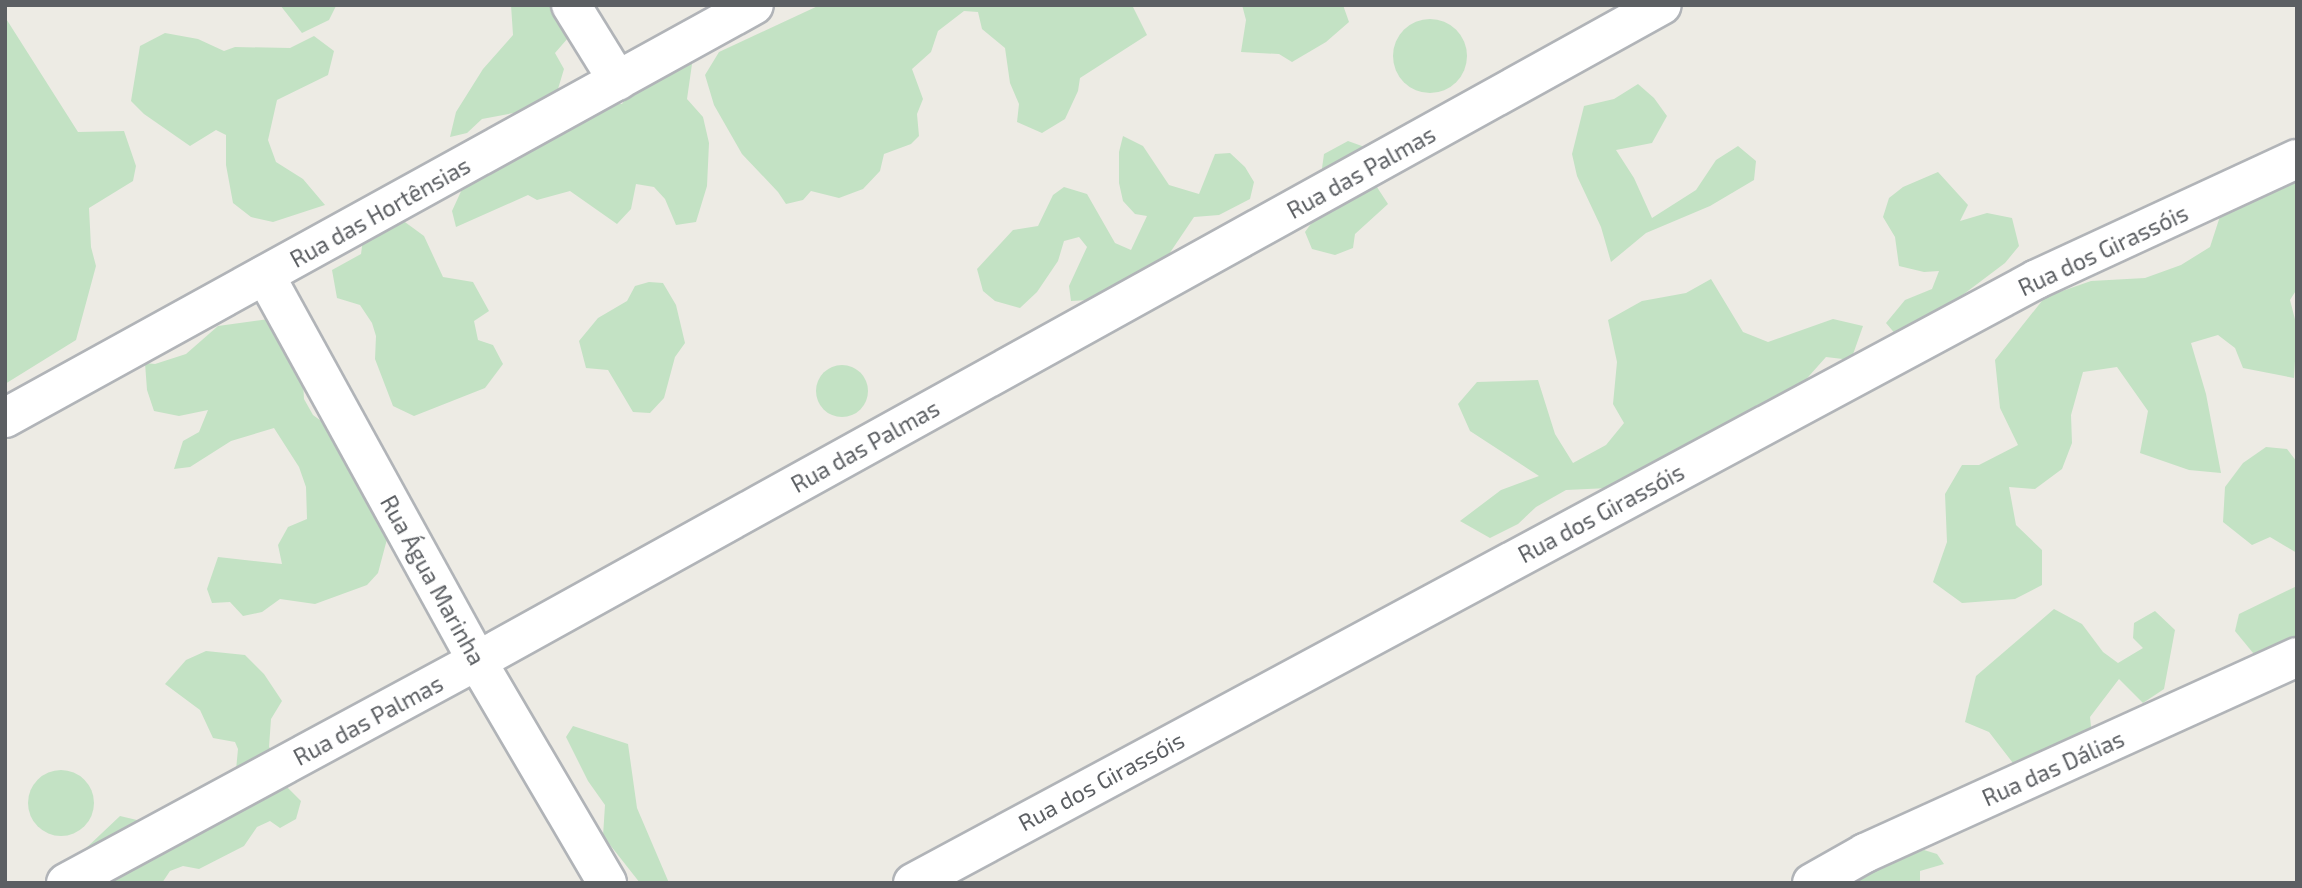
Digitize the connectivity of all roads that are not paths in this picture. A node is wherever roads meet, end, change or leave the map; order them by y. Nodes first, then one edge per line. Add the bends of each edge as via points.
1 (571, 5) edge
2 (754, 5) edge
3 (1662, 5) edge
4 (618, 80) junction
5 (2297, 159) edge
6 (265, 275) junction
7 (5, 418) edge
8 (2297, 657) edge
9 (477, 661) junction
10 (66, 883) edge
11 (607, 883) edge
12 (913, 883) edge
13 (1812, 883) edge

1 - 4 street
2 - 4 street, Rua das Hortênsias
3 - 9 street, Rua das Palmas
4 - 6 street, Rua das Hortênsias
5 - 12 street, Rua dos Girassóis via 2037,279
6 - 7 street, Rua das Hortênsias
6 - 9 street, Rua Água Marinha
8 - 13 street, Rua das Dálias via 1865,853
9 - 10 street, Rua das Palmas
9 - 11 street, Rua Água Marinha

